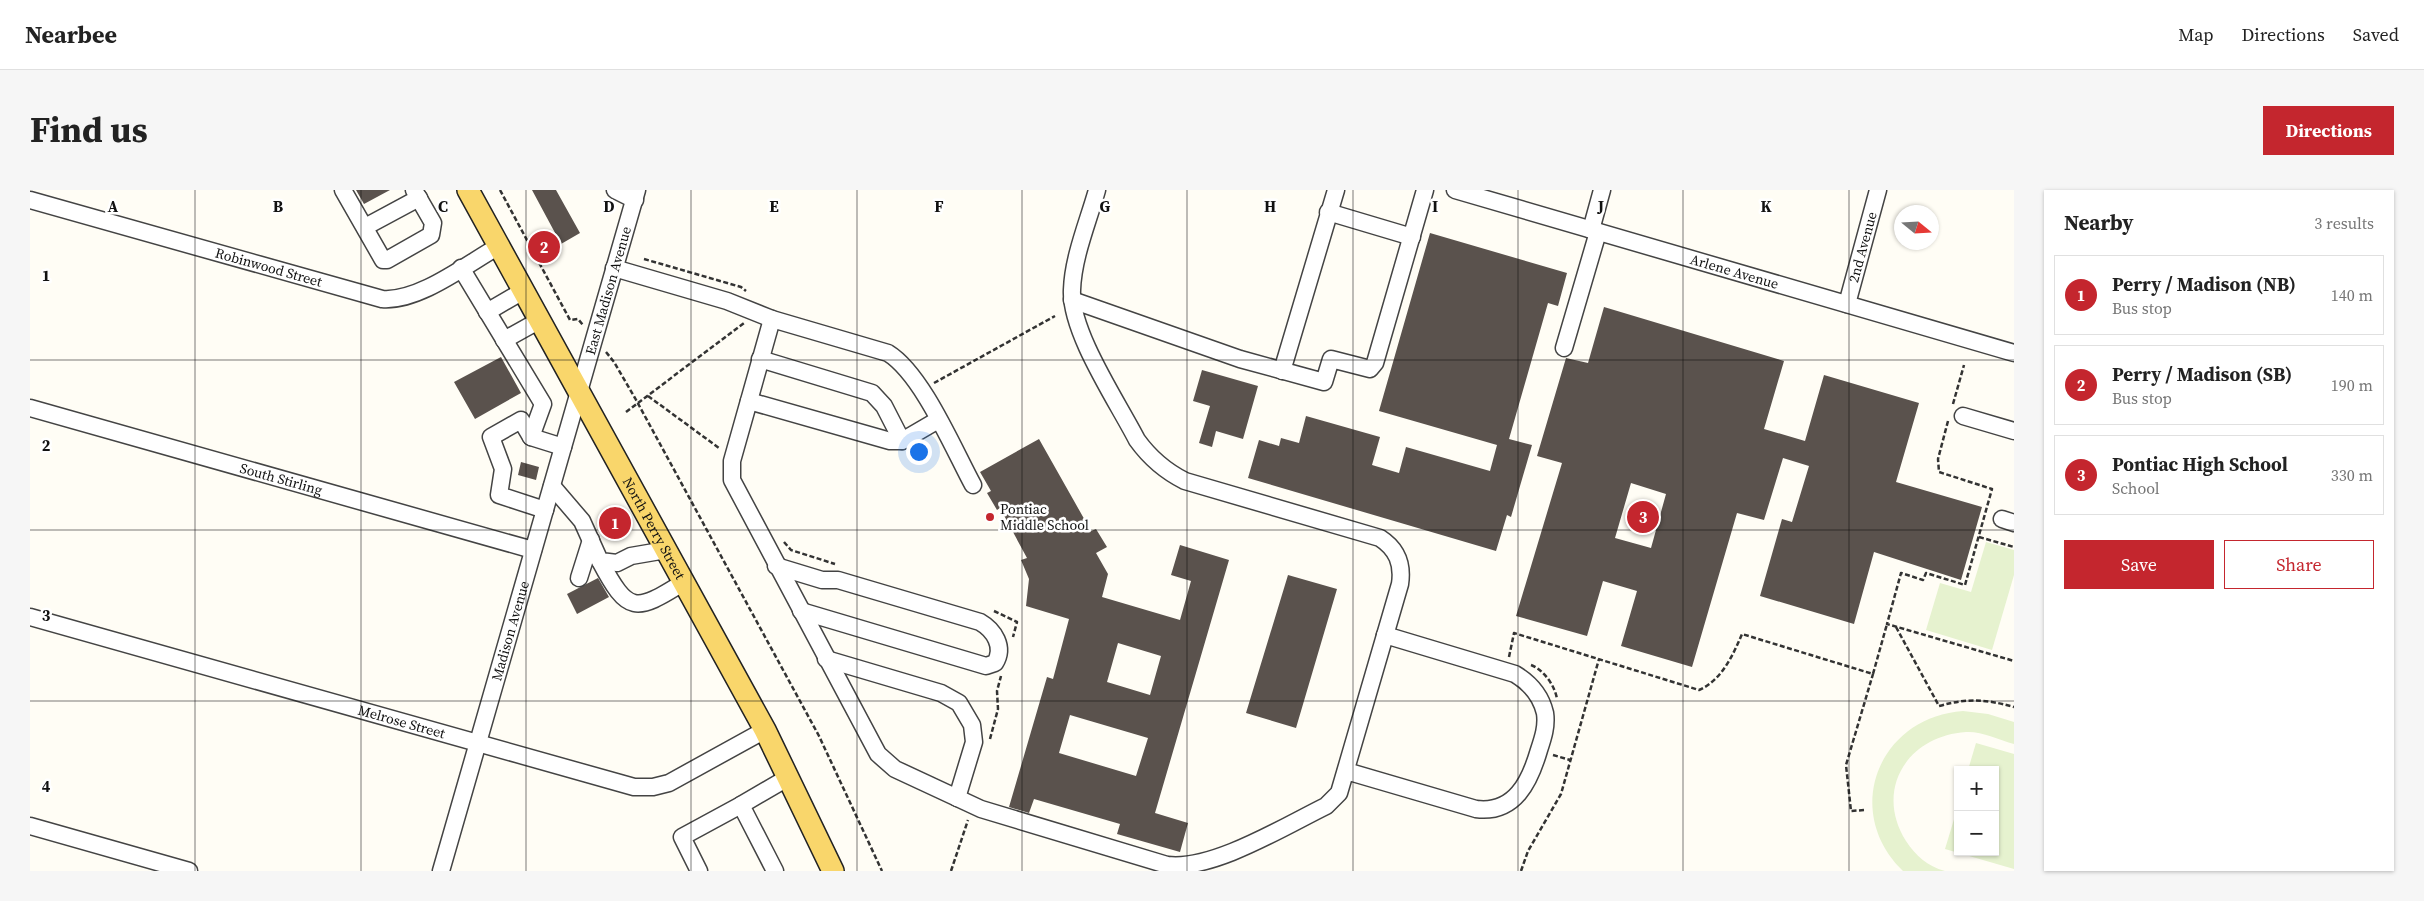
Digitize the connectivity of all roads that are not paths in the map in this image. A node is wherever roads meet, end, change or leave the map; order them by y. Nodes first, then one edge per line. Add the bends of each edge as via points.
1 (344, 190) edge
2 (468, 190) edge
3 (615, 190) edge
4 (1098, 190) edge
5 (1336, 190) edge
6 (1426, 190) edge
7 (1455, 190) edge
8 (1602, 190) edge
9 (1878, 190) edge
10 (416, 194) edge
11 (636, 195) edge
12 (30, 200) edge
13 (1328, 212) junction
14 (365, 227) junction
15 (1594, 231) junction
16 (1412, 237) junction
17 (499, 246) junction
18 (461, 268) junction
19 (614, 268) junction
20 (524, 291) junction
21 (1072, 300) junction
22 (1847, 304) junction
23 (487, 312) junction
24 (764, 316) junction
25 (540, 320) junction
26 (504, 340) junction
27 (1564, 348) dead end
28 (2014, 353) edge
29 (760, 359) junction
30 (1282, 371) junction
31 (579, 391) junction
32 (749, 401) junction
33 (30, 408) edge
34 (1955, 414) road end
35 (938, 420) junction
36 (2014, 431) edge
37 (531, 437) junction
38 (902, 441) junction
39 (563, 448) junction
40 (973, 485) dead end
41 (552, 486) junction
42 (545, 510) junction
43 (591, 540) junction
44 (533, 550) junction
45 (666, 550) junction
46 (600, 561) junction
47 (776, 566) junction
48 (579, 578) dead end
49 (684, 582) junction
50 (801, 611) junction
51 (30, 617) edge
52 (1385, 635) junction
53 (826, 659) junction
54 (765, 730) junction
55 (478, 743) junction
56 (1346, 771) junction
57 (789, 777) junction
58 (957, 798) junction
59 (741, 805) junction
60 (30, 826) edge
61 (189, 871) edge
62 (441, 871) edge
63 (699, 871) edge
64 (775, 871) edge
65 (833, 871) edge

1 - 14 street
2 - 17 main road, North Perry Street
3 - 11 street
4 - 21 street via 1075,269
5 - 13 street
6 - 16 street
7 - 15 street, Arlene Avenue
8 - 15 street
9 - 22 street, 2nd Avenue
10 - 14 street
10 - 14 street via 433,223 431,235 383,260
11 - 19 street, East Madison Avenue
12 - 18 street, Robinwood Street via 382,299 412,295
13 - 16 street
13 - 30 street
15 - 22 street, Arlene Avenue
15 - 27 street
16 - 30 street via 1373,367 1365,369 1331,359 1324,382
17 - 18 street, Robinwood Street
17 - 20 main road, North Perry Street
18 - 23 street
19 - 24 street via 727,301
19 - 31 street, East Madison Avenue
20 - 23 street
20 - 25 main road, North Perry Street
21 - 30 street
21 - 52 street via 1080,334 1138,440 1161,466 1185,481 1373,535 1391,546 1399,559 1401,576
22 - 28 street, Arlene Avenue
23 - 26 street
24 - 29 street
24 - 35 street via 878,348 893,356 915,378
25 - 26 street
25 - 31 main road, North Perry Street
26 - 37 street via 542,404
29 - 32 street
29 - 38 street via 872,393 884,406
31 - 39 street, Madison Avenue
31 - 45 main road, North Perry Street
32 - 38 street via 890,441
32 - 47 street via 732,461 732,480
33 - 44 street, South Stirling
34 - 36 street
35 - 38 street
35 - 40 street
37 - 39 street
37 - 42 street via 521,420 491,437 502,469 499,495
39 - 41 street, Madison Avenue
41 - 42 street, Madison Avenue
41 - 43 street via 582,521
42 - 44 street, Madison Avenue
43 - 46 street
43 - 48 street
44 - 55 street, Madison Avenue
45 - 46 street via 631,556 617,563
45 - 49 main road, North Perry Street
46 - 49 street via 620,593 629,601 640,604 656,600
47 - 50 street
47 - 50 street via 822,580 838,580 980,622 994,634 999,655 995,663 986,666
49 - 54 main road, North Perry Street
50 - 53 street
51 - 55 street, Melrose Street
52 - 56 street
52 - 56 street via 1515,674 1530,685 1540,700 1546,728 1528,782 1511,799 1488,809 1476,809
53 - 58 street via 878,754 895,769
53 - 58 street via 941,693 959,703 972,725 974,742
54 - 55 street, Melrose Street via 669,783 646,788
54 - 57 main road, North Perry Street
55 - 62 street, Madison Avenue
56 - 58 street via 1339,793 1326,806 1218,859 1188,866 1167,865
57 - 59 street
57 - 65 main road, North Perry Street
59 - 63 street via 682,837
59 - 64 street
60 - 61 street

